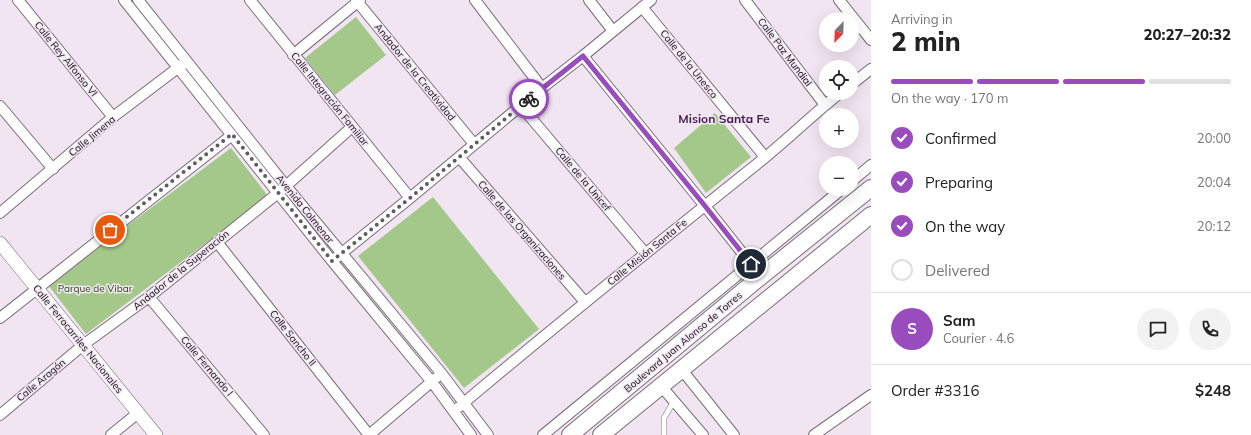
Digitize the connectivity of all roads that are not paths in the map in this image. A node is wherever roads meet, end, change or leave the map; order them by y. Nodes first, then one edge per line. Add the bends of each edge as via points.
1 (18, 0) edge
2 (124, 0) edge
3 (138, 0) edge
4 (250, 0) edge
5 (475, 0) edge
6 (589, 0) edge
7 (651, 0) edge
8 (745, 0) edge
9 (839, 0) edge
10 (358, 1) edge
11 (642, 7) junction
12 (613, 30) junction
13 (871, 40) edge
14 (293, 55) junction
15 (583, 56) junction
16 (183, 65) junction
17 (871, 69) edge
18 (859, 78) edge
19 (542, 88) junction
20 (831, 100) edge
21 (825, 105) junction
22 (0, 106) edge
23 (521, 106) junction
24 (113, 117) junction
25 (352, 127) junction
26 (232, 134) junction
27 (474, 144) junction
28 (459, 157) junction
29 (765, 157) junction
30 (871, 166) edge
31 (53, 169) junction
32 (859, 175) edge
33 (871, 188) edge
34 (282, 189) junction
35 (834, 196) edge
36 (410, 198) junction
37 (705, 206) junction
38 (0, 214) edge
39 (871, 215) edge
40 (217, 242) junction
41 (0, 243) edge
42 (645, 253) junction
43 (342, 254) junction
44 (332, 261) junction
45 (751, 264) junction
46 (37, 288) junction
47 (149, 297) junction
48 (585, 302) junction
49 (0, 318) edge
50 (83, 345) junction
51 (682, 370) junction
52 (442, 374) junction
53 (432, 382) junction
54 (661, 386) junction
55 (871, 395) edge
56 (674, 402) junction
57 (464, 403) junction
58 (454, 411) junction
59 (138, 413) junction
60 (0, 415) edge
61 (111, 435) edge
62 (156, 435) edge
63 (264, 435) edge
64 (369, 435) edge
65 (471, 435) edge
66 (488, 435) edge
67 (543, 435) edge
68 (570, 435) edge
69 (601, 435) edge
70 (664, 435) edge
71 (703, 435) edge
72 (734, 435) edge
73 (814, 435) edge

1 - 24 street, Calle Rey Alfonso VI
2 - 16 street, Avenida Colmenar
3 - 16 street, Avenida Colmenar
4 - 14 street, Calle Integración Familiar
5 - 19 street
6 - 12 street
7 - 11 street
8 - 21 street, Calle Paz Mundial
9 - 13 street
10 - 14 street
10 - 27 street, Andador de la Creatividad
11 - 12 street
11 - 29 street, Calle de la Unesco
12 - 15 street
14 - 25 street, Calle Integración Familiar
15 - 19 street
15 - 37 street
16 - 24 street, Calle Jimena
16 - 26 street, Avenida Colmenar
16 - 34 street, Avenida Colmenar
17 - 18 street
19 - 23 street
20 - 21 street, Calle Misión Santa Fe
21 - 29 street, Calle Misión Santa Fe
22 - 31 street
23 - 27 street
23 - 42 street, Calle de la Unicef
24 - 31 street, Calle Jimena
25 - 34 street, Andador de la Superación
25 - 36 street, Calle Integración Familiar
26 - 34 street, Avenida Colmenar
26 - 46 street
27 - 28 street
28 - 36 street
28 - 48 street, Calle de las Organizaciones
29 - 37 street, Calle Misión Santa Fe
30 - 32 street
31 - 38 street, Calle Jimena
33 - 68 main road, Boulevard Juan Alonso de Torres
34 - 40 street, Andador de la Superación
34 - 43 street, Avenida Colmenar
34 - 44 street, Avenida Colmenar
35 - 45 street
36 - 43 street
37 - 42 street, Calle Misión Santa Fe
37 - 45 street
39 - 51 main road, Boulevard Juan Alonso de Torres
40 - 47 street, Andador de la Superación
40 - 64 street, Calle Sancho II
41 - 46 street, Calle Ferrocarriles Nacionales
42 - 48 street, Calle Misión Santa Fe
43 - 44 street
43 - 52 street, Avenida Colmenar
44 - 53 street, Avenida Colmenar
45 - 67 street
46 - 49 street
46 - 50 street, Calle Ferrocarriles Nacionales
47 - 50 street, Andador de la Superación
47 - 63 street, Calle Fernando I
48 - 57 street, Calle Misión Santa Fe
50 - 59 street, Calle Ferrocarriles Nacionales
50 - 60 street, Calle Aragón
51 - 54 main road, Boulevard Juan Alonso de Torres
51 - 72 street
52 - 53 street
52 - 57 street, Avenida Colmenar
53 - 58 street, Avenida Colmenar
53 - 64 street
54 - 56 street
54 - 69 main road, Boulevard Juan Alonso de Torres
55 - 73 street
56 - 70 lane via 664,418
56 - 71 street
57 - 58 street, Calle Misión Santa Fe
57 - 66 street, Avenida Colmenar
58 - 65 street, Avenida Colmenar
59 - 61 street
59 - 62 street, Calle Ferrocarriles Nacionales

